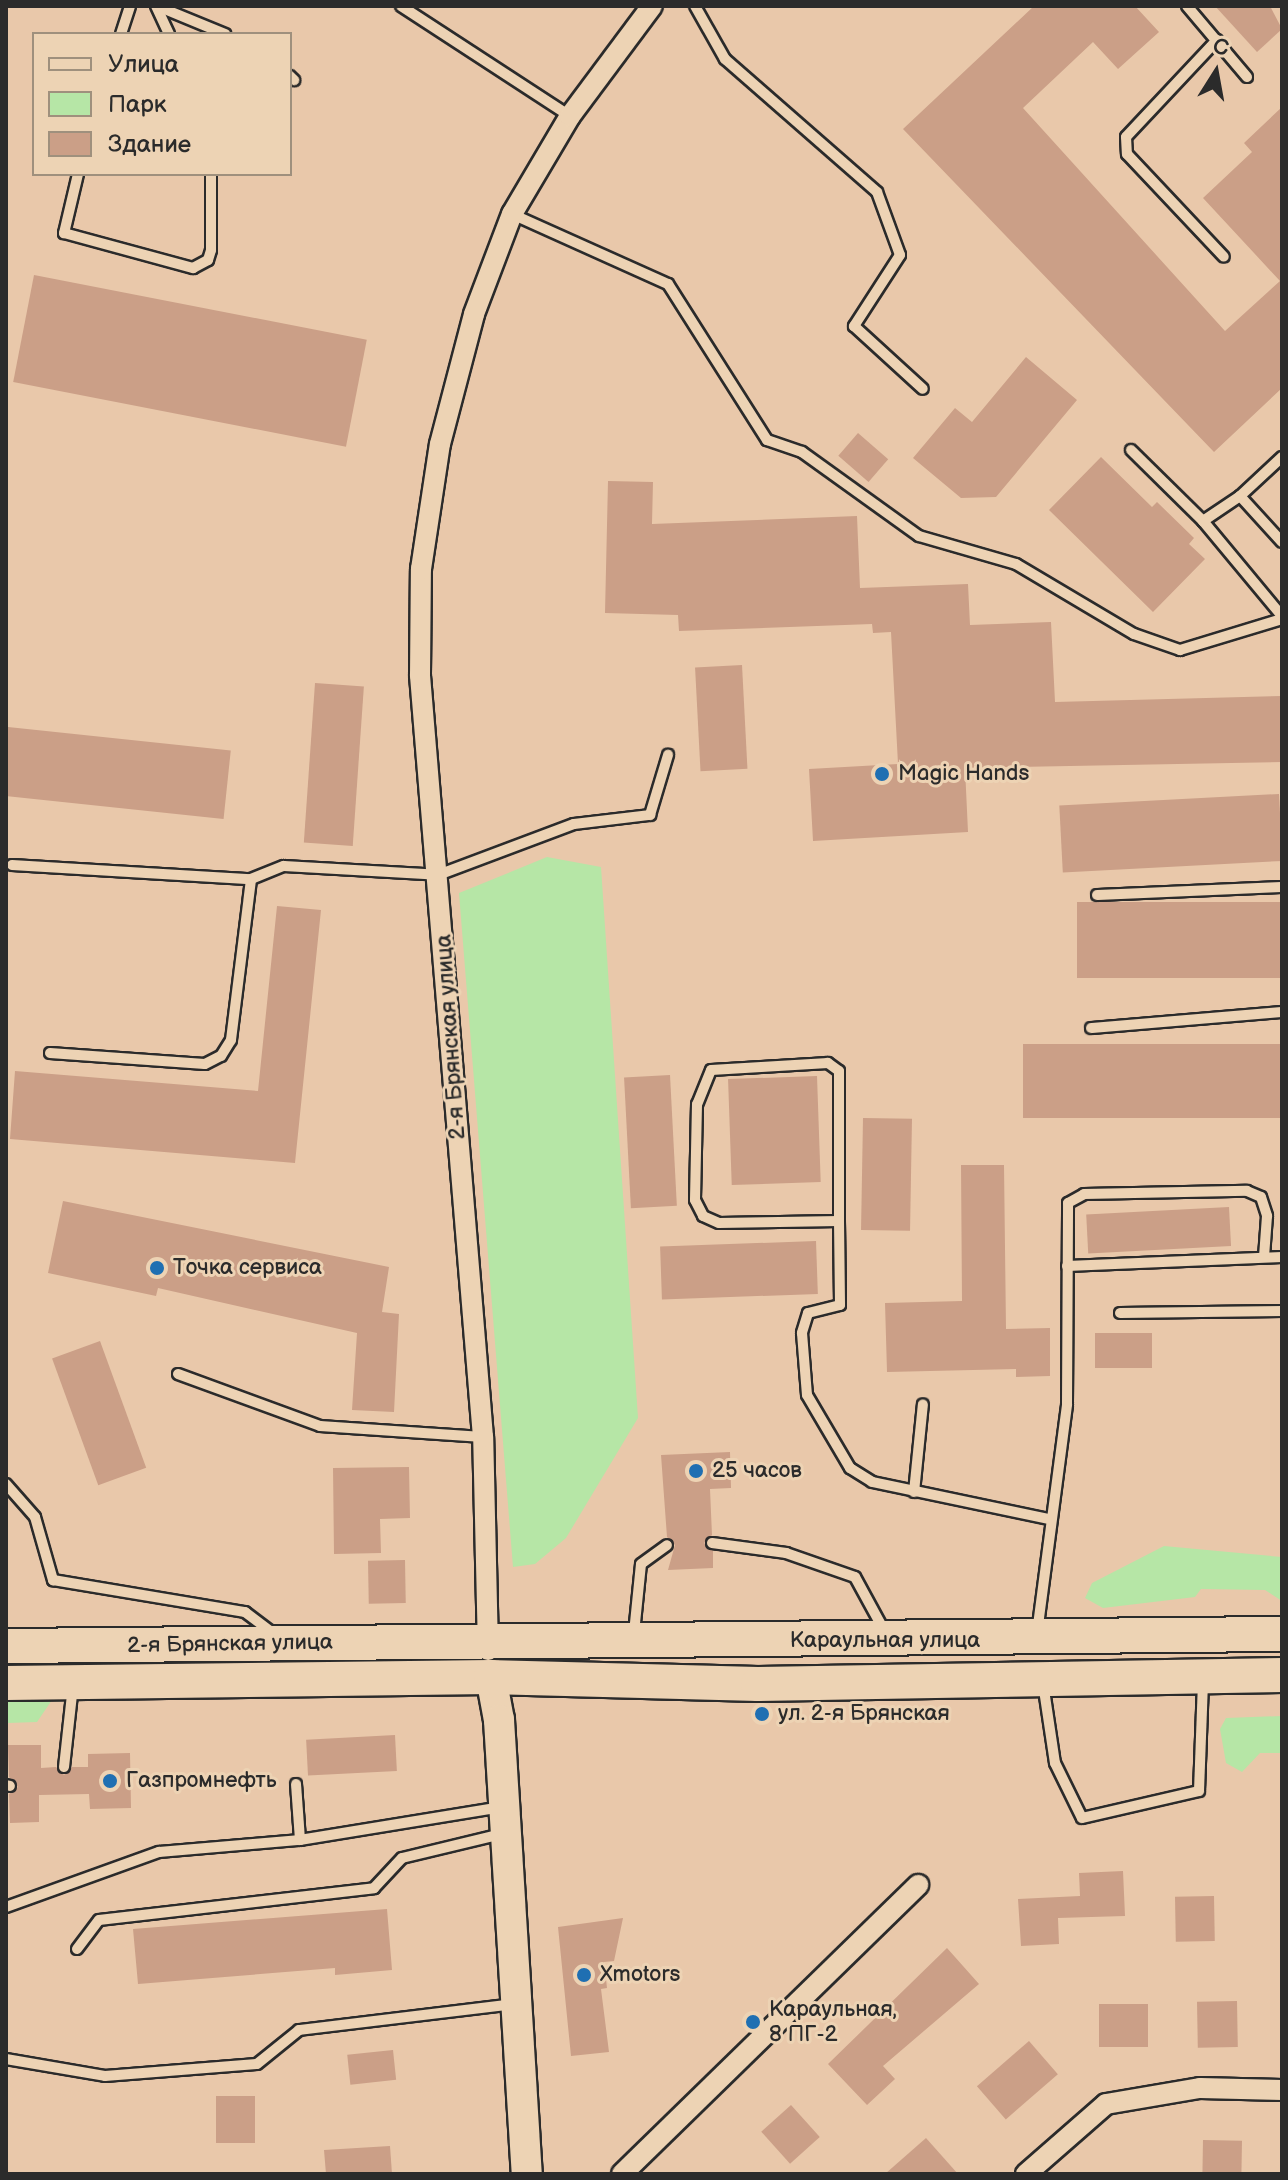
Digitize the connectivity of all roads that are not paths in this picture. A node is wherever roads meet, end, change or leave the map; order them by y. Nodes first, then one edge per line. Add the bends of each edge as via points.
1 (130, 6) edge
2 (156, 6) edge
3 (401, 6) edge
4 (652, 6) edge
5 (695, 6) edge
6 (1187, 6) edge
7 (122, 32) edge
8 (168, 32) edge
9 (220, 32) edge
10 (1217, 40) junction
11 (1247, 77) dead end
12 (570, 116) junction
13 (78, 176) edge
14 (211, 176) edge
15 (512, 214) junction
16 (1224, 257) dead end
17 (923, 389) dead end
18 (1131, 450) dead end
19 (1282, 457) edge
20 (1240, 496) junction
21 (1203, 521) junction
22 (1282, 542) edge
23 (1282, 617) edge
24 (668, 755) dead end
25 (12, 865) dead end
26 (438, 875) junction
27 (251, 879) junction
28 (1282, 887) edge
29 (1097, 895) dead end
30 (1282, 1012) edge
31 (1091, 1028) dead end
32 (50, 1053) dead end
33 (839, 1221) junction
34 (1264, 1257) junction
35 (1282, 1257) edge
36 (1067, 1266) junction
37 (1282, 1311) edge
38 (1120, 1313) dead end
39 (178, 1374) dead end
40 (923, 1404) dead end
41 (483, 1437) junction
42 (6, 1484) edge
43 (914, 1492) junction
44 (1049, 1519) junction
45 (712, 1543) dead end
46 (667, 1545) dead end
47 (1282, 1634) edge
48 (890, 1640) junction
49 (1036, 1640) junction
50 (488, 1642) junction
51 (632, 1642) junction
52 (284, 1643) junction
53 (6, 1646) edge
54 (1282, 1675) edge
55 (491, 1677) junction
56 (1203, 1677) junction
57 (1043, 1680) junction
58 (6, 1683) edge
59 (74, 1683) junction
60 (64, 1767) dead end
61 (296, 1784) dead end
62 (504, 1820) junction
63 (300, 1840) junction
64 (918, 1885) dead end
65 (6, 1907) edge
66 (77, 1949) dead end
67 (513, 2004) junction
68 (6, 2059) edge
69 (1282, 2090) edge
70 (527, 2174) edge
71 (622, 2174) edge
72 (1026, 2174) edge

1 - 7 lane
2 - 8 lane
2 - 9 lane
3 - 12 lane
4 - 12 street, 2-я Брянская улица
5 - 17 lane via 725,59 877,192 900,255 854,326
6 - 10 lane
10 - 11 lane
10 - 16 lane via 1126,137 1127,154
12 - 15 street, 2-я Брянская улица
13 - 14 lane via 64,233 193,268 208,260 211,250
15 - 23 lane via 668,284 767,440 802,452 919,536 1016,564 1134,634 1180,650
15 - 26 street, 2-я Брянская улица via 474,314 440,444 421,569 420,675
18 - 21 lane
19 - 20 lane
20 - 21 lane
20 - 22 lane
21 - 23 lane
24 - 26 lane via 650,815 574,824
25 - 27 lane
26 - 27 lane via 284,866
26 - 41 street, 2-я Брянская улица
27 - 32 lane via 231,1040 221,1056 205,1064
28 - 29 lane
30 - 31 lane
33 - 33 lane via 719,1223 703,1216 695,1200 697,1104 711,1070 828,1063 839,1071
33 - 43 lane via 840,1305 808,1313 802,1333 807,1395 850,1468 872,1482
34 - 35 lane
34 - 36 lane
34 - 36 lane via 1267,1216 1261,1197 1247,1191 1084,1194 1065,1211
36 - 44 lane via 1067,1404
37 - 38 lane
39 - 41 lane via 320,1426
40 - 43 lane
41 - 50 street, 2-я Брянская улица
42 - 52 lane via 35,1517 53,1580 245,1612
43 - 44 lane
44 - 49 lane
45 - 48 lane via 786,1553 855,1577
46 - 51 lane via 641,1564
47 - 49 main road, Караульная улица
48 - 49 main road, Караульная улица
48 - 51 main road, Караульная улица
50 - 51 main road, Караульная улица
50 - 52 main road, 2-я Брянская улица
50 - 55 street
52 - 53 main road, 2-я Брянская улица
54 - 56 main road, Караульная улица
55 - 57 main road, Караульная улица via 758,1684
55 - 59 main road, 2-я Брянская улица
55 - 62 street
56 - 57 main road, Караульная улица
56 - 57 lane via 1199,1791 1082,1818 1055,1763
58 - 59 main road, 2-я Брянская улица
59 - 60 lane
61 - 63 lane
62 - 63 lane
62 - 66 lane via 402,1858 374,1888 99,1920
62 - 67 street
63 - 65 lane via 159,1852
64 - 71 street
67 - 68 lane via 299,2030 257,2064 105,2076
67 - 70 street
69 - 72 street via 1200,2088 1106,2104

